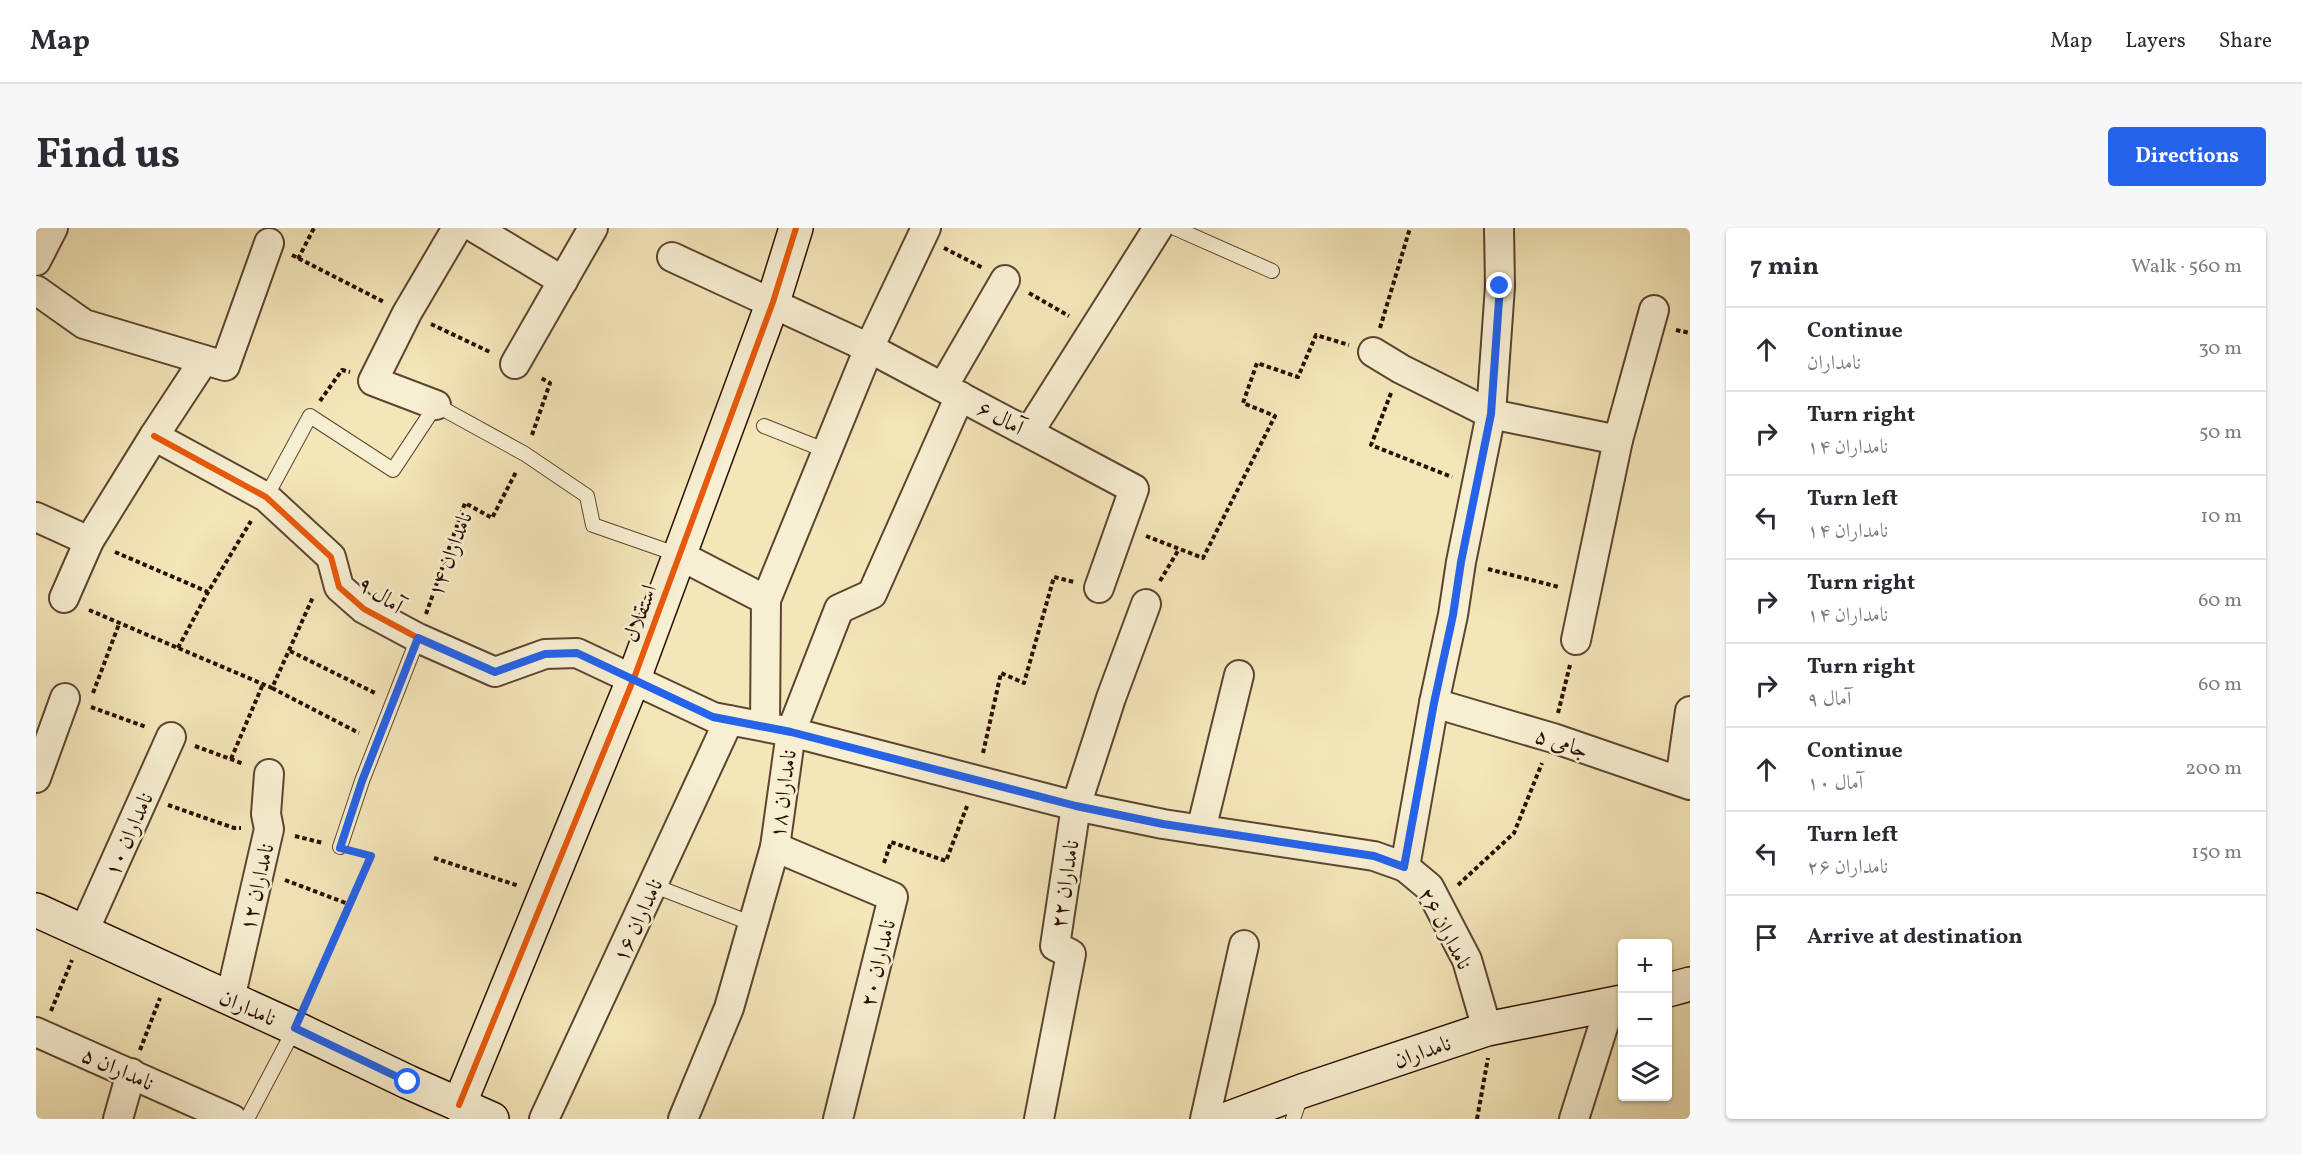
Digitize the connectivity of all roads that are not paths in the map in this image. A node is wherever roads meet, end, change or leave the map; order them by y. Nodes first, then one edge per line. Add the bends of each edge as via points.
1 (53, 228) edge
2 (457, 228) edge
3 (475, 228) edge
4 (593, 228) edge
5 (796, 228) edge
6 (1158, 228) edge
7 (1175, 228) edge
8 (1499, 228) edge
9 (924, 232) edge
10 (268, 243) road end
11 (672, 257) dead end
12 (36, 261) edge
13 (1272, 271) dead end
14 (1005, 280) road end
15 (563, 281) junction
16 (36, 290) edge
17 (773, 302) junction
18 (1654, 310) dead end
19 (869, 348) junction
20 (1373, 352) road end
21 (204, 360) junction
22 (514, 364) road end
23 (951, 391) junction
24 (436, 405) junction
25 (1491, 414) junction
26 (764, 426) dead end
27 (1029, 432) junction
28 (154, 436) junction
29 (1618, 440) junction
30 (827, 452) junction
31 (266, 497) junction
32 (36, 517) edge
33 (89, 542) junction
34 (679, 555) junction
35 (1099, 588) road end
36 (64, 598) road end
37 (766, 600) junction
38 (1146, 604) road end
39 (418, 638) junction
40 (1576, 640) road end
41 (1239, 675) dead end
42 (634, 678) junction
43 (79, 697) road end
44 (1434, 703) junction
45 (1690, 711) edge
46 (729, 720) junction
47 (778, 729) junction
48 (171, 737) dead end
49 (269, 774) dead end
50 (36, 778) edge
51 (1685, 783) edge
52 (1076, 806) junction
53 (1201, 830) junction
54 (775, 847) junction
55 (340, 848) road end
56 (1404, 867) junction
57 (652, 885) junction
58 (36, 910) edge
59 (753, 924) junction
60 (84, 931) junction
61 (1244, 945) dead end
62 (1690, 984) edge
63 (1672, 989) edge
64 (230, 999) junction
65 (1616, 1003) edge
66 (295, 1028) junction
67 (1487, 1029) junction
68 (39, 1033) edge
69 (131, 1073) junction
70 (459, 1105) junction
71 (1298, 1105) edge
72 (1583, 1117) edge
73 (118, 1119) edge
74 (232, 1119) edge
75 (247, 1119) edge
76 (492, 1119) edge
77 (544, 1119) edge
78 (683, 1119) edge
79 (838, 1119) edge
80 (1040, 1119) edge
81 (1205, 1119) edge
82 (1227, 1119) edge

1 - 12 street
2 - 24 street via 373,381
3 - 15 street
4 - 15 street
5 - 17 street, استقلال
6 - 27 street
7 - 13 lane
8 - 25 street, نامداران ۲۶ via 1500,286
9 - 19 street
10 - 21 street via 225,366
11 - 17 street, آمال ۶
14 - 23 street, نامداران ۱۸
15 - 22 street
16 - 21 street via 84,324
17 - 19 street, آمال ۶
17 - 34 street, استقلال
18 - 29 street
19 - 23 street, آمال ۶
19 - 30 street
20 - 25 street
21 - 28 street
23 - 27 street, آمال ۶
23 - 47 street, نامداران ۱۸ via 872,594 839,609
24 - 31 lane via 393,470 310,416
24 - 34 lane via 525,454 587,496 593,525
25 - 29 street
25 - 44 street, نامداران ۲۶
26 - 30 lane
27 - 35 street, آمال ۶ via 1134,489
28 - 31 street
28 - 33 street
29 - 40 street
30 - 37 street
31 - 39 street, آمال ۹ via 331,557 339,587 364,609
32 - 33 street
33 - 36 street
34 - 37 street
34 - 42 street, استقلال
37 - 47 street
38 - 52 street, نامداران ۲۲
39 - 42 street, آمال ۹ via 495,672 545,654 577,653
39 - 55 lane
41 - 53 street
42 - 46 street, آمال ۹ via 713,717
42 - 70 street, استقلال
43 - 50 street
44 - 51 street, جامی ۵
44 - 56 street, نامداران ۲۶
45 - 51 street
46 - 47 street, آمال ۹
46 - 57 street, نامداران ۱۶
47 - 52 street, آمال ۹
47 - 54 street, نامداران ۱۸
48 - 60 street, نامداران ۱۰
49 - 64 street, نامداران ۱۲ via 269,829
52 - 53 street, آمال ۹
52 - 80 street, نامداران ۲۲ via 1054,946 1071,954
53 - 56 street, آمال ۹ via 1374,856
54 - 59 street, نامداران ۱۸
54 - 79 street, نامداران ۲۰ via 893,897
56 - 67 street, نامداران ۲۶ via 1429,887 1467,960
57 - 59 lane
57 - 77 street, نامداران ۱۶
58 - 60 street, نامداران
59 - 78 street, نامداران ۱۸ via 729,1008
60 - 64 street, نامداران
61 - 81 street
62 - 63 street
64 - 66 street, نامداران
65 - 67 street, نامداران
65 - 72 street
66 - 70 street, نامداران
66 - 75 lane
67 - 71 street, نامداران
68 - 69 street, نامداران ۵
69 - 73 street
69 - 74 street, نامداران ۵
70 - 76 street, نامداران
71 - 82 street, نامداران

